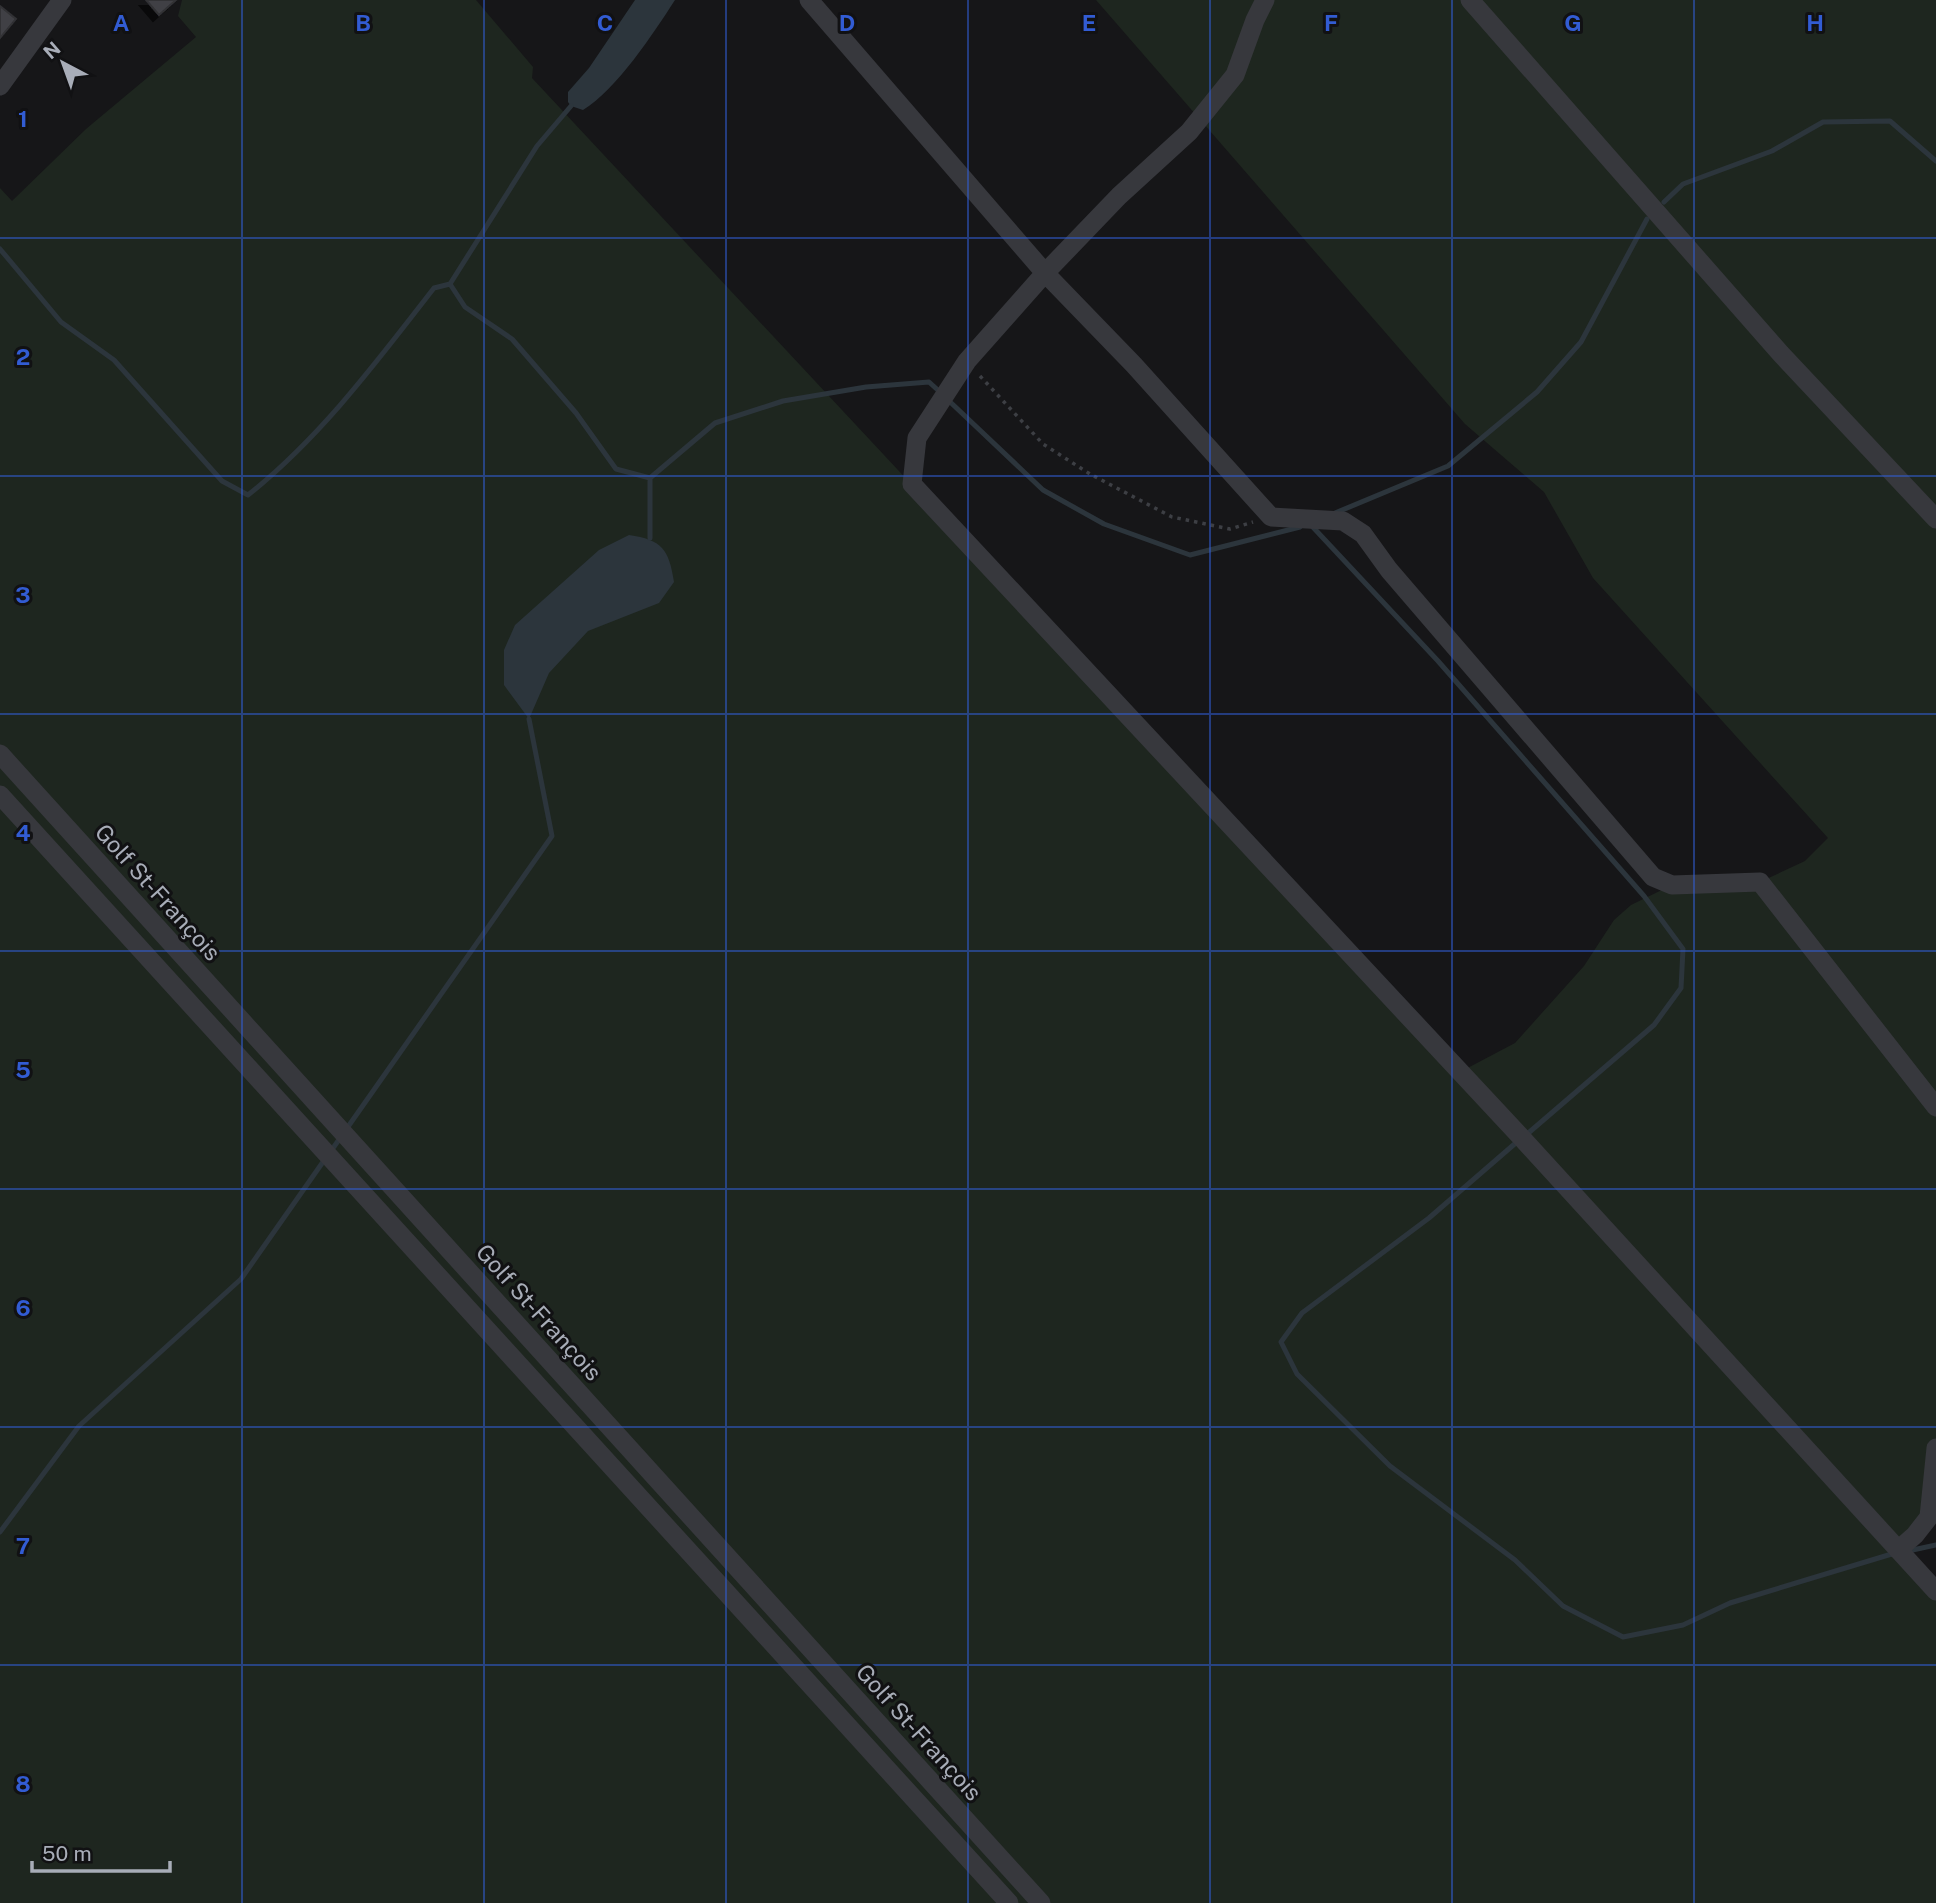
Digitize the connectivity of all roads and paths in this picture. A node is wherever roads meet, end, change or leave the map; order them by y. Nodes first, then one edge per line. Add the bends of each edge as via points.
1 (62, 0) edge
2 (809, 0) edge
3 (1265, 0) edge
4 (1470, 0) edge
5 (0, 86) edge
6 (1045, 273) junction
7 (967, 361) junction
8 (1271, 517) junction
9 (1936, 519) edge
10 (0, 754) edge
11 (0, 795) edge
12 (1936, 1107) edge
13 (1936, 1448) edge
14 (1898, 1550) junction
15 (1936, 1591) edge
16 (1009, 1903) edge
17 (1041, 1903) edge

1 - 5 street
2 - 6 street
3 - 6 street via 1235,75 1189,132
4 - 9 street via 1781,354
6 - 7 street
6 - 8 street
7 - 8 path via 1043,444 1172,517 1230,529
7 - 14 street via 917,438 912,484 1520,1136
8 - 12 street via 1343,521 1363,534 1653,877 1672,885 1760,882
10 - 17 street, Golf St-François
11 - 16 street
13 - 14 street via 1929,1517
14 - 15 street

